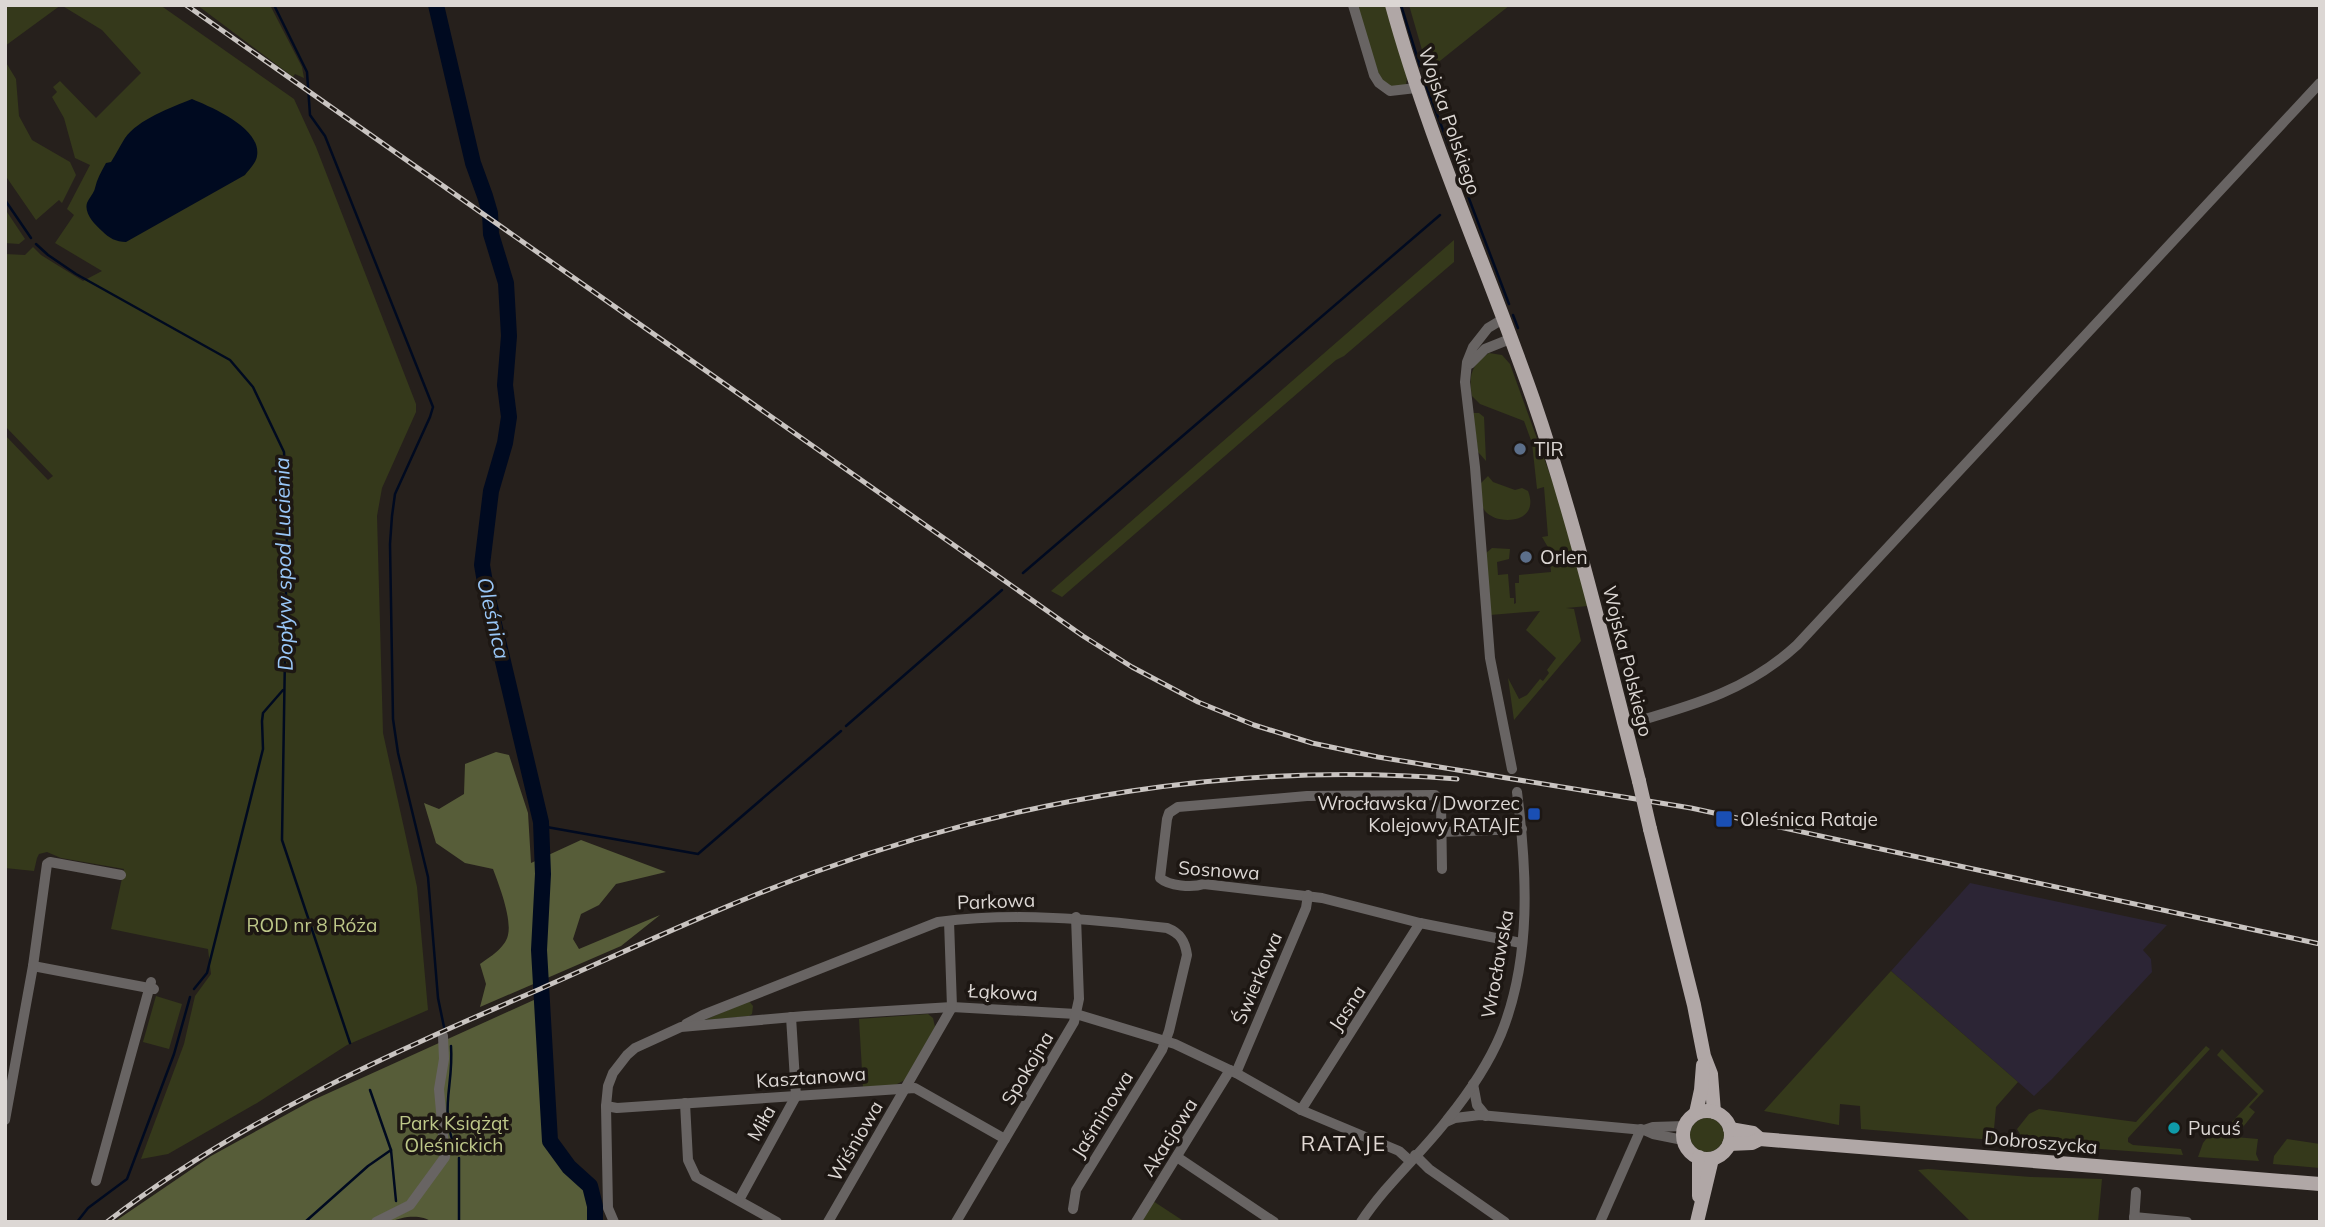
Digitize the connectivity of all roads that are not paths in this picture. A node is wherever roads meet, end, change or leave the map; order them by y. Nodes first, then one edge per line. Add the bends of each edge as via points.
1 (1353, 5) edge
2 (1392, 5) edge
3 (2320, 83) edge
4 (1416, 88) junction
5 (1503, 319) junction
6 (1510, 339) junction
7 (1466, 369) junction
8 (1625, 725) junction
9 (1512, 769) dead end
10 (1517, 792) dead end
11 (1522, 829) junction
12 (1441, 832) junction
13 (1442, 869) dead end
14 (121, 875) dead end
15 (1308, 895) junction
16 (1076, 917) junction
17 (949, 921) junction
18 (1420, 923) junction
19 (1521, 943) junction
20 (33, 966) junction
21 (755, 995) junction
22 (952, 1007) junction
23 (1076, 1014) junction
24 (791, 1017) junction
25 (759, 1019) junction
26 (681, 1027) junction
27 (443, 1036) dead end
28 (1166, 1040) junction
29 (1703, 1056) junction
30 (1233, 1072) junction
31 (1473, 1084) junction
32 (906, 1088) junction
33 (796, 1096) junction
34 (685, 1103) junction
35 (606, 1107) junction
36 (1301, 1110) junction
37 (1714, 1112) junction
38 (1696, 1113) junction
39 (1486, 1116) junction
40 (5, 1120) edge
41 (1446, 1122) junction
42 (1643, 1129) junction
43 (1730, 1129) junction
44 (1683, 1133) junction
45 (1005, 1139) junction
46 (1760, 1139) junction
47 (1730, 1144) junction
48 (1177, 1157) junction
49 (1413, 1158) junction
50 (1706, 1158) junction
51 (96, 1181) dead end
52 (2320, 1184) edge
53 (2137, 1192) dead end
54 (739, 1200) junction
55 (1073, 1209) dead end
56 (2134, 1219) edge
57 (376, 1222) edge
58 (614, 1222) edge
59 (777, 1222) edge
60 (828, 1222) edge
61 (956, 1222) edge
62 (1136, 1222) edge
63 (1274, 1222) edge
64 (1361, 1222) edge
65 (1504, 1222) edge
66 (1600, 1222) edge
67 (1697, 1222) edge
68 (2187, 1222) edge

1 - 4 street via 1379,83 1390,91
2 - 4 main road, Wojska Polskiego
3 - 8 street via 1797,645 1743,685
4 - 5 main road, Wojska Polskiego
5 - 6 main road, Wojska Polskiego
5 - 7 street via 1481,337
6 - 7 street via 1481,352
6 - 8 main road, Wojska Polskiego via 1571,517
7 - 9 street via 1488,639
8 - 29 main road, Wojska Polskiego, bridge
10 - 11 street, Wrocławska
11 - 12 street
11 - 19 street, Wrocławska via 1526,893
12 - 13 street, Sosnowa
12 - 15 street, Sosnowa via 1441,803 1430,794 1307,796 1178,807 1169,813 1162,881
14 - 20 street via 47,864
15 - 18 street, Sosnowa
15 - 30 street, Świerkowa
16 - 17 street, Parkowa
16 - 23 street, Spokojna
16 - 28 street, Parkowa via 1167,928 1182,938 1186,955
17 - 21 street, Parkowa
17 - 22 street
18 - 19 street, Sosnowa
18 - 36 street, Jasna
19 - 31 street, Wrocławska via 1505,1023
20 - 40 street
20 - 51 street via 152,986
21 - 25 street
21 - 26 street, Parkowa
22 - 23 street, Łąkowa
22 - 24 street, Łąkowa
22 - 32 street, Wiśniowa
23 - 28 street, Łąkowa
23 - 45 street, Spokojna
24 - 25 street, Łąkowa
24 - 33 street, Miła
25 - 26 street, Łąkowa
26 - 35 street, Łąkowa via 627,1055 613,1073
27 - 57 street via 439,1089 445,1157 410,1205
28 - 30 street, Łąkowa
28 - 55 street, Jaśminowa via 1076,1190
29 - 37 main road, Wojska Polskiego via 1711,1074
29 - 38 main road, Wojska Polskiego
30 - 36 street, Łąkowa
30 - 48 street, Akacjowa
31 - 39 street via 1477,1105
31 - 41 street, Wrocławska
32 - 33 street, Kasztanowa
32 - 45 street, Kasztanowa via 915,1088
32 - 60 street, Wiśniowa
33 - 34 street, Kasztanowa
33 - 54 street, Miła
34 - 35 street, Kasztanowa
34 - 54 street via 690,1168 696,1177
35 - 58 street, Łąkowa via 608,1208
36 - 49 street, Łąkowa
37 - 38 main road
37 - 43 main road via 1723,1116
38 - 44 main road
39 - 41 street
39 - 42 street
41 - 49 street, Wrocławska
42 - 44 street
42 - 66 street
43 - 46 main road, Dobroszycka
43 - 47 main road
44 - 50 main road via 1688,1149
45 - 61 street, Spokojna
46 - 47 main road, Dobroszycka
46 - 52 main road, Dobroszycka
47 - 50 main road via 1720,1155
48 - 62 street, Akacjowa
48 - 63 street
49 - 64 street, Wrocławska
49 - 65 street, Łąkowa
50 - 67 main road via 1707,1188
53 - 56 street
54 - 59 street
56 - 68 street

